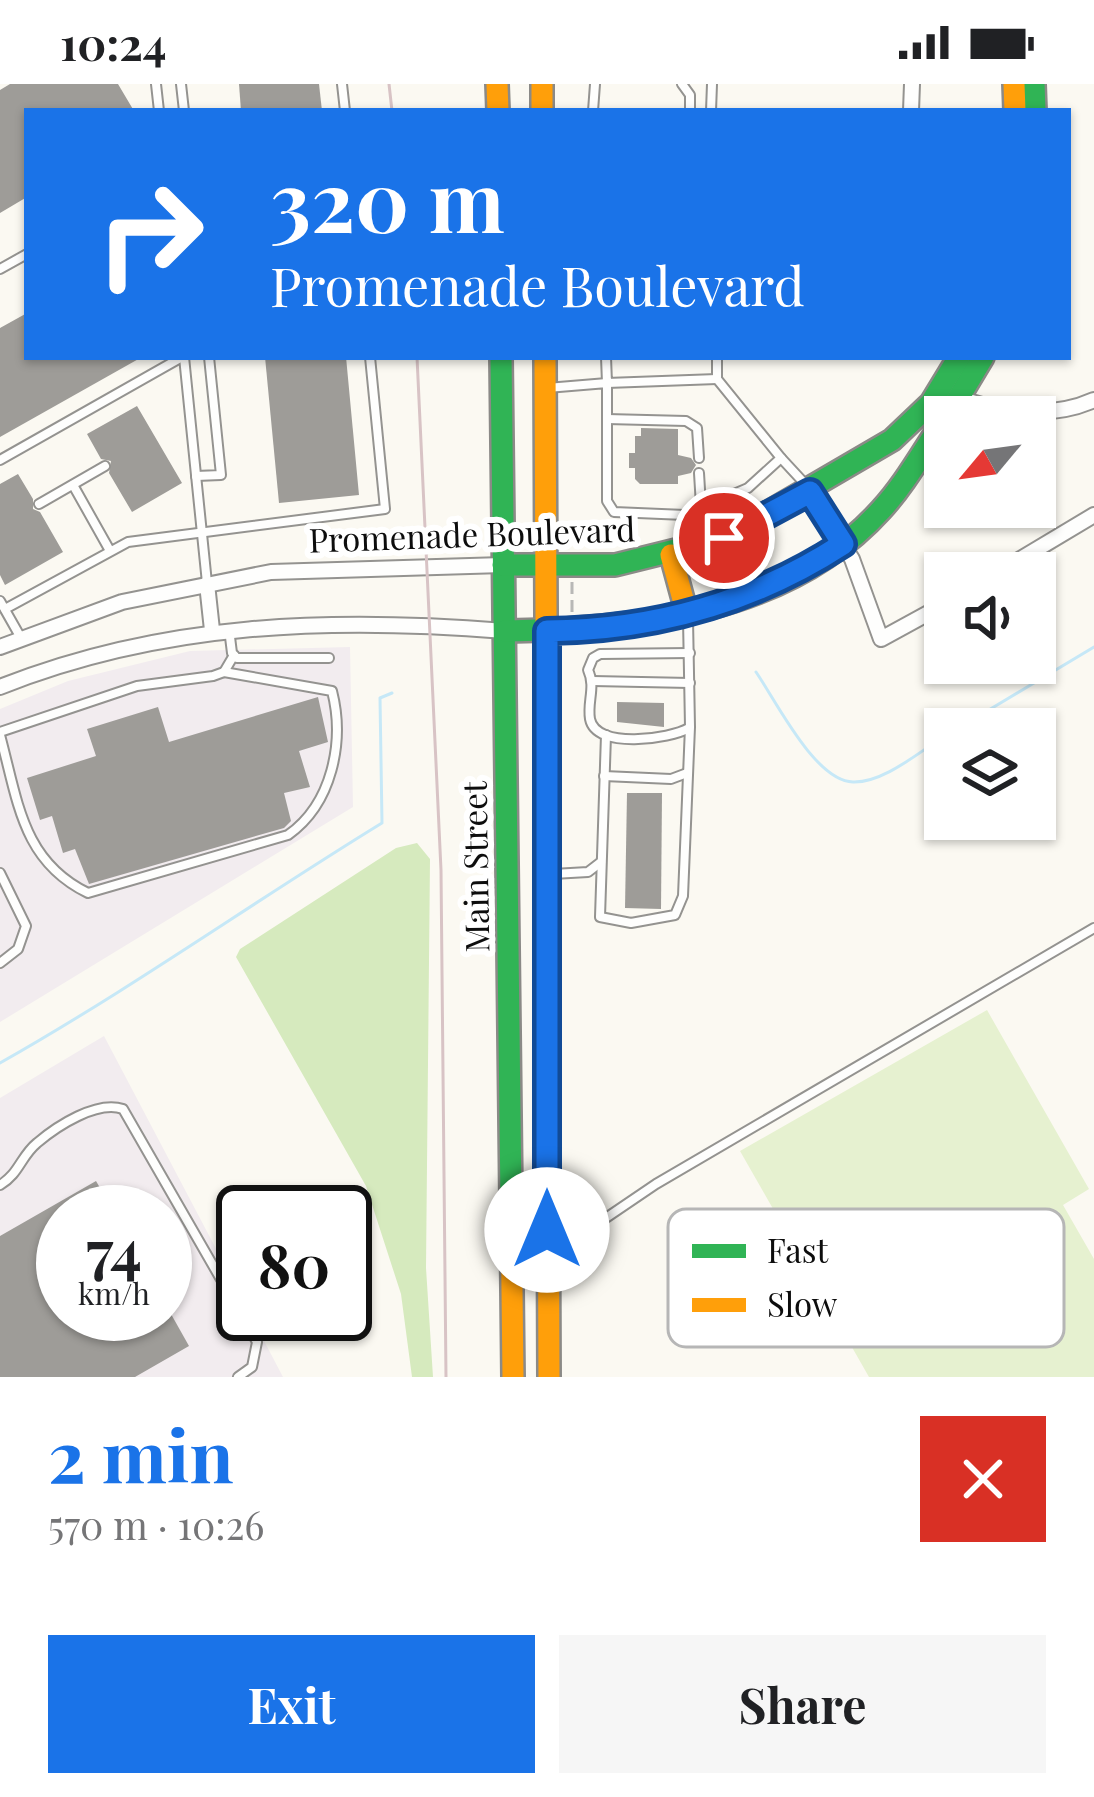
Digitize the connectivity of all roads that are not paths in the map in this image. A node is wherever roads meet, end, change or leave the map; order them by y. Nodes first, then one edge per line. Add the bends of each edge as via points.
1 (178, 360) edge
2 (183, 360) edge
3 (209, 360) edge
4 (370, 360) edge
5 (501, 360) edge
6 (545, 360) edge
7 (606, 360) edge
8 (717, 360) edge
9 (957, 360) edge
10 (980, 360) edge
11 (717, 379) junction
12 (607, 382) junction
13 (546, 388) junction
14 (950, 396) edge
15 (954, 396) edge
16 (1094, 400) edge
17 (1056, 407) edge
18 (924, 417) edge
19 (607, 419) junction
20 (924, 442) edge
21 (698, 458) dead end
22 (782, 458) junction
23 (0, 460) edge
24 (105, 466) dead end
25 (699, 473) dead end
26 (196, 476) junction
27 (73, 485) junction
28 (810, 492) junction
29 (39, 504) dead end
30 (701, 506) junction
31 (1094, 515) edge
32 (201, 529) junction
33 (843, 544) junction
34 (109, 549) junction
35 (1033, 552) edge
36 (671, 555) junction
37 (503, 565) junction
38 (548, 566) junction
39 (207, 584) junction
40 (2, 605) edge
41 (687, 614) junction
42 (924, 615) edge
43 (221, 630) junction
44 (505, 631) junction
45 (547, 631) junction
46 (21, 638) junction
47 (0, 647) edge
48 (690, 653) junction
49 (234, 655) junction
50 (329, 658) dead end
51 (224, 672) junction
52 (593, 681) junction
53 (690, 682) junction
54 (0, 687) edge
55 (690, 727) junction
56 (0, 733) edge
57 (606, 735) junction
58 (687, 773) junction
59 (604, 776) junction
60 (602, 861) junction
61 (0, 873) edge
62 (546, 874) junction
63 (1094, 928) edge
64 (0, 963) edge
65 (0, 1185) edge
66 (547, 1230) junction
67 (238, 1377) edge
68 (513, 1377) edge
69 (549, 1377) edge

1 - 23 lane
2 - 26 lane
3 - 26 lane via 221,475
4 - 32 lane via 385,509
5 - 37 main road, Main Street
6 - 13 main road
7 - 12 lane
8 - 11 lane
9 - 14 main road, Promenade Boulevard
10 - 15 main road, Promenade Boulevard
11 - 12 lane
11 - 22 lane
12 - 13 lane
12 - 19 lane
13 - 38 main road
16 - 17 street
18 - 28 main road, Promenade Boulevard
19 - 21 lane via 686,421 697,428
19 - 30 lane via 614,512 685,514
20 - 33 main road, Promenade Boulevard via 880,510
22 - 28 lane
22 - 30 lane via 748,488
24 - 27 lane
25 - 30 lane
26 - 32 lane
27 - 29 lane
27 - 34 lane
28 - 33 street
28 - 36 main road, Promenade Boulevard via 724,538
31 - 35 street
32 - 34 lane
32 - 39 lane
33 - 41 main road, Promenade Boulevard via 767,588
33 - 42 street via 881,639
34 - 40 lane
36 - 38 main road, Promenade Boulevard
36 - 41 main road
37 - 38 main road, Promenade Boulevard
37 - 39 street, Promenade Boulevard via 271,572
37 - 44 main road, Main Street
38 - 45 main road
39 - 43 street
39 - 46 street, Promenade Boulevard via 122,602
40 - 46 lane
41 - 45 main road, Promenade Boulevard
41 - 48 lane
43 - 44 street, Promenade Boulevard via 298,624
43 - 49 lane
43 - 54 street, Promenade Boulevard via 136,645
44 - 45 main road, Promenade Boulevard
44 - 68 main road, Main Street
45 - 62 main road
46 - 47 street, Promenade Boulevard
48 - 52 lane via 600,654 588,670
48 - 53 lane
49 - 50 lane
49 - 51 lane
51 - 56 lane via 137,686
51 - 56 lane via 332,691 334,769 305,823 288,836 122,884 88,893 57,878 34,848
52 - 53 lane
52 - 57 lane via 590,721
53 - 55 lane
55 - 57 lane via 672,738
55 - 58 lane
57 - 59 lane
58 - 59 lane
58 - 60 lane via 683,896 675,915 631,923 600,917
59 - 60 lane
60 - 62 lane via 588,872
61 - 64 lane via 26,926 18,949
62 - 66 main road
63 - 66 lane via 597,1224
65 - 67 lane via 15,1177 34,1144 101,1106 123,1109 257,1342 252,1367
66 - 69 main road

